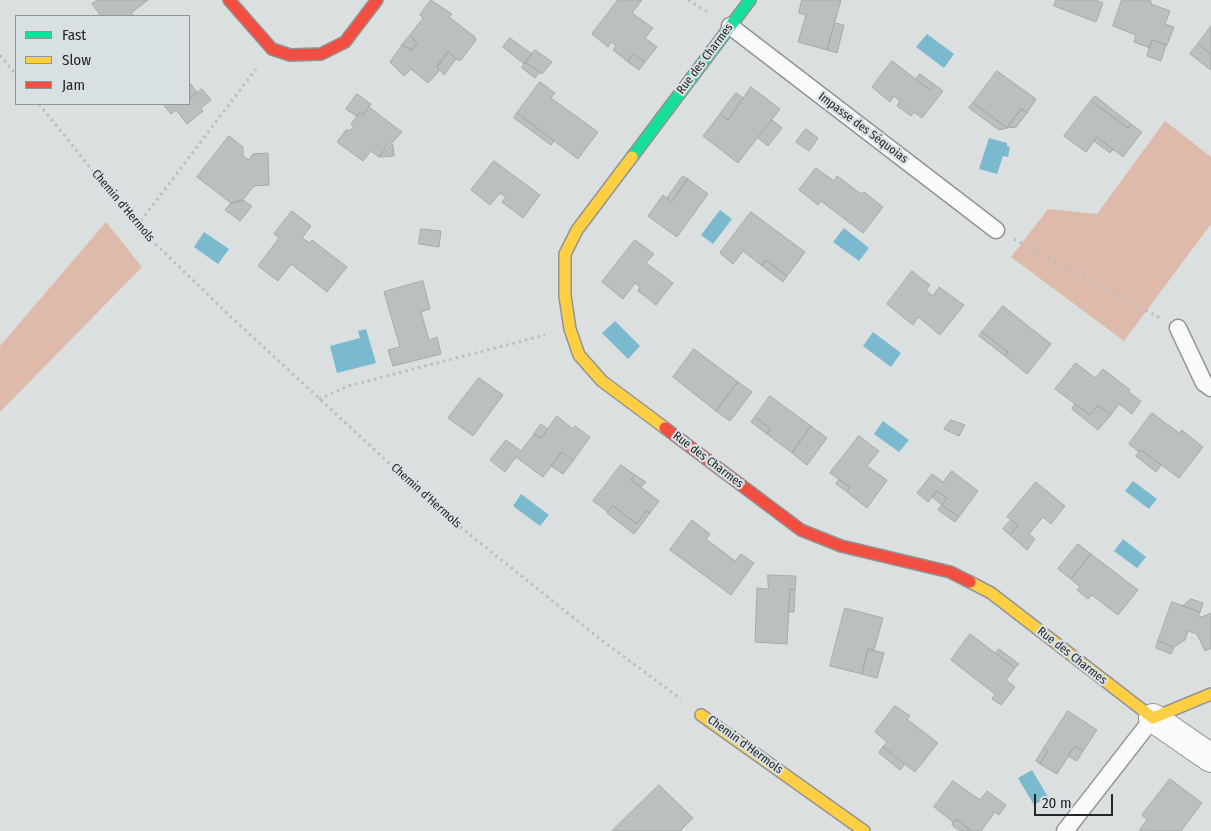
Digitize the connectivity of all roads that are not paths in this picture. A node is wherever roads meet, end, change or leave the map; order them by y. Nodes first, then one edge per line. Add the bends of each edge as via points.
1 (229, 0) edge
2 (377, 0) edge
3 (750, 0) edge
4 (730, 26) junction
5 (996, 230) road end
6 (1178, 328) road end
7 (1211, 388) edge
8 (1211, 694) edge
9 (702, 715) road end
10 (1153, 718) junction
11 (1211, 758) edge
12 (864, 831) edge
13 (1065, 831) edge

1 - 2 street via 272,49 290,55 321,54 345,42
3 - 4 street, Rue des Charmes
4 - 5 lane, Impasse des Séquoias
4 - 10 street, Rue des Charmes via 576,230 565,254 565,296 570,329 579,355 602,381 801,530 841,546 950,572 991,593
6 - 7 lane via 1204,383
8 - 10 street
9 - 12 street, Chemin d'Hermols
10 - 11 street
10 - 13 lane

